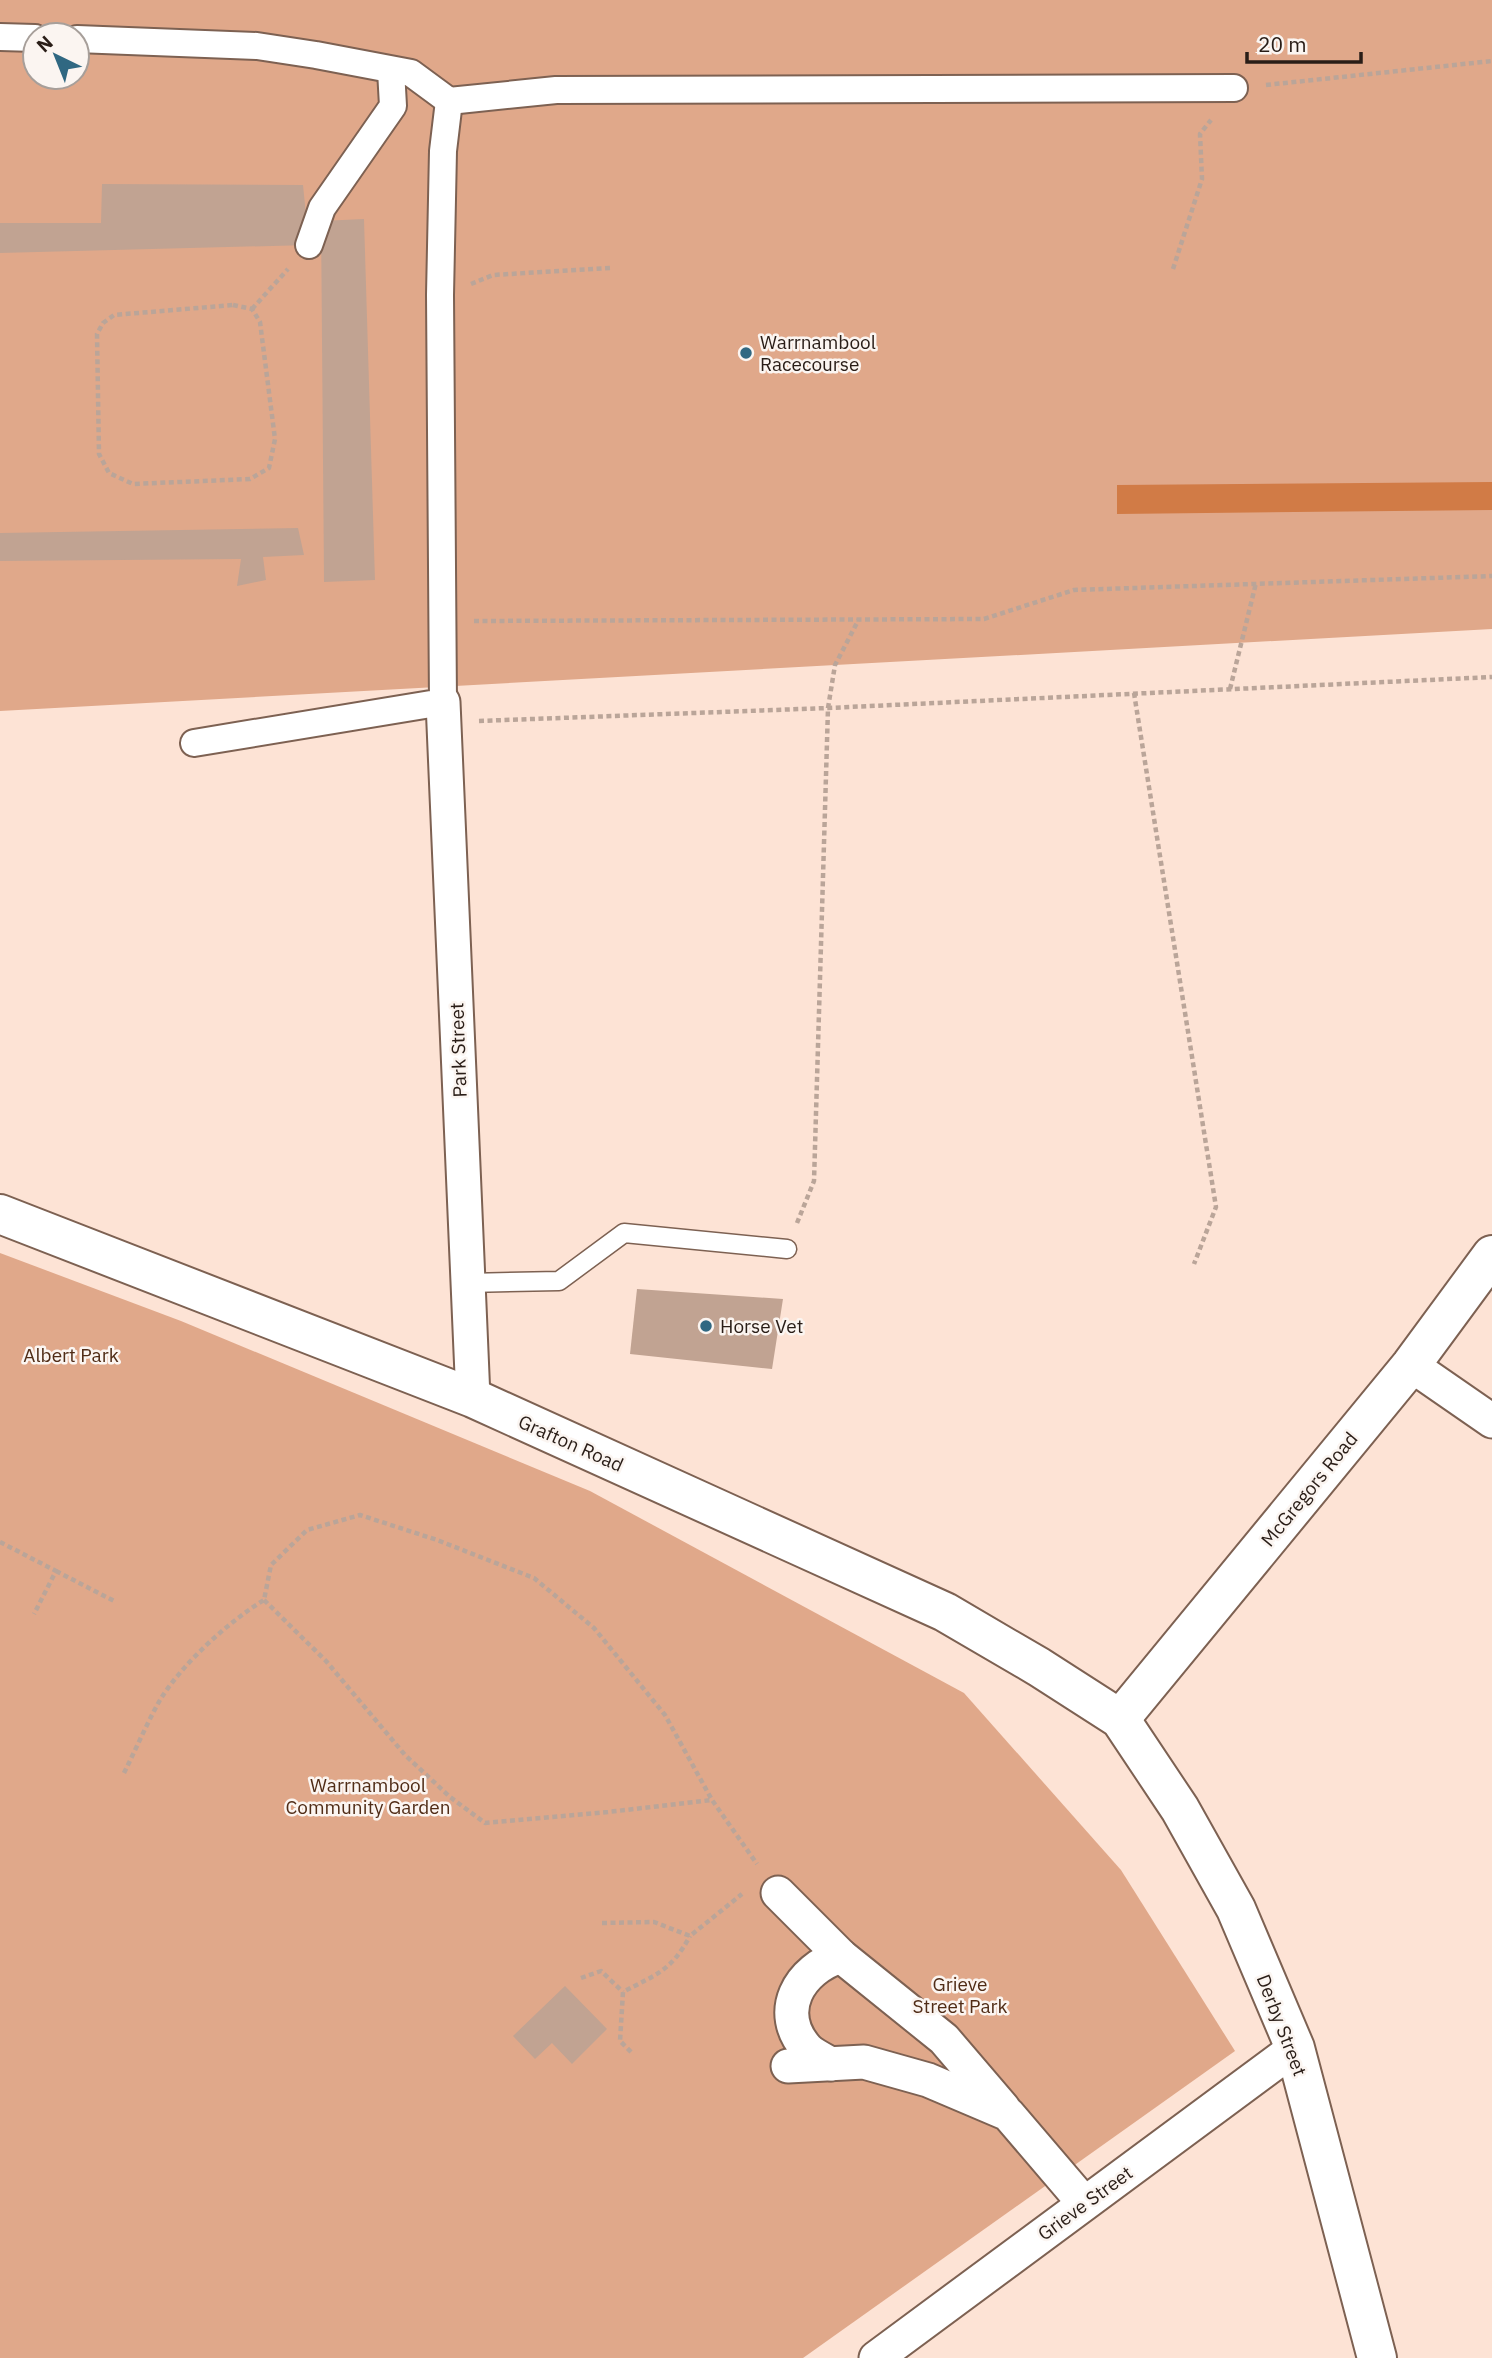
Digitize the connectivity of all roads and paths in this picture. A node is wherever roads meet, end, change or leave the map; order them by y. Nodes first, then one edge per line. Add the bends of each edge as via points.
1 (0, 37) edge
2 (21, 38) edge
3 (91, 40) edge
4 (1492, 61) edge
5 (391, 70) junction
6 (1234, 88) junction
7 (449, 101) junction
8 (309, 245) joint
9 (610, 268) dead end
10 (1173, 269) dead end
11 (440, 295) junction
12 (252, 309) junction
13 (1492, 576) edge
14 (1256, 583) junction
15 (859, 619) junction
16 (442, 622) junction
17 (1492, 677) edge
18 (1230, 689) junction
19 (1134, 693) junction
20 (828, 708) junction
21 (443, 712) junction
22 (194, 743) dead end
23 (0, 1214) edge
24 (787, 1249) joint
25 (1492, 1255) edge
26 (1194, 1264) dead end
27 (468, 1283) junction
28 (1411, 1364) junction
29 (473, 1398) junction
30 (1492, 1421) edge
31 (0, 1542) edge
32 (56, 1571) junction
33 (264, 1600) junction
34 (116, 1602) dead end
35 (34, 1614) dead end
36 (1119, 1719) junction
37 (124, 1773) dead end
38 (712, 1800) junction
39 (771, 1884) junction
40 (602, 1923) dead end
41 (690, 1936) junction
42 (841, 1956) junction
43 (581, 1978) dead end
44 (622, 1992) junction
45 (1295, 2048) junction
46 (631, 2052) dead end
47 (831, 2064) junction
48 (788, 2066) dead end
49 (1008, 2114) junction
50 (1084, 2203) junction
51 (876, 2358) edge
52 (1377, 2358) edge

1 - 2 street
3 - 5 street via 257,46
4 - 6 path
5 - 7 street via 411,73
5 - 8 street via 393,106 322,208
6 - 7 street via 556,90
6 - 10 path via 1200,134 1202,179
7 - 11 street via 443,151
8 - 12 path
9 - 11 path via 493,275
11 - 16 street
12 - 12 path via 233,304 114,315 103,323 97,334 99,454 110,473 133,484 250,479 269,468 275,439 260,322
13 - 14 path
14 - 15 path via 1074,590 985,619
14 - 18 path
15 - 16 path
15 - 20 path via 835,665
16 - 21 street
17 - 18 path
18 - 19 path
19 - 20 path
19 - 26 path via 1216,1207
20 - 21 path
20 - 24 path via 814,1181
21 - 22 street
21 - 27 street, Park Street
23 - 29 street, Grafton Road
24 - 27 lane via 624,1233 559,1280
25 - 28 street, McGregors Road
27 - 29 street, Park Street
28 - 30 street
28 - 36 street, McGregors Road
29 - 36 street, Grafton Road via 945,1612
31 - 32 path
32 - 34 path
32 - 35 path
33 - 37 path via 239,1615 199,1652 161,1699
33 - 38 path via 326,1661 405,1755 485,1824
33 - 38 path via 271,1565 307,1530 360,1515 438,1539 534,1578 594,1628 665,1715
36 - 45 street, Derby Street via 1180,1810 1236,1909
38 - 39 path
39 - 41 path
39 - 42 street
40 - 41 path via 654,1922
41 - 44 path via 668,1968
42 - 47 street via 825,1961 804,1977 794,1997 794,2025 808,2050
42 - 49 street via 944,2039
43 - 44 path via 601,1971
44 - 46 path via 620,2041
45 - 50 street, Grieve Street
45 - 52 street, Derby Street
47 - 48 street
47 - 49 street via 864,2062 928,2080
49 - 50 street
50 - 51 street, Grieve Street

